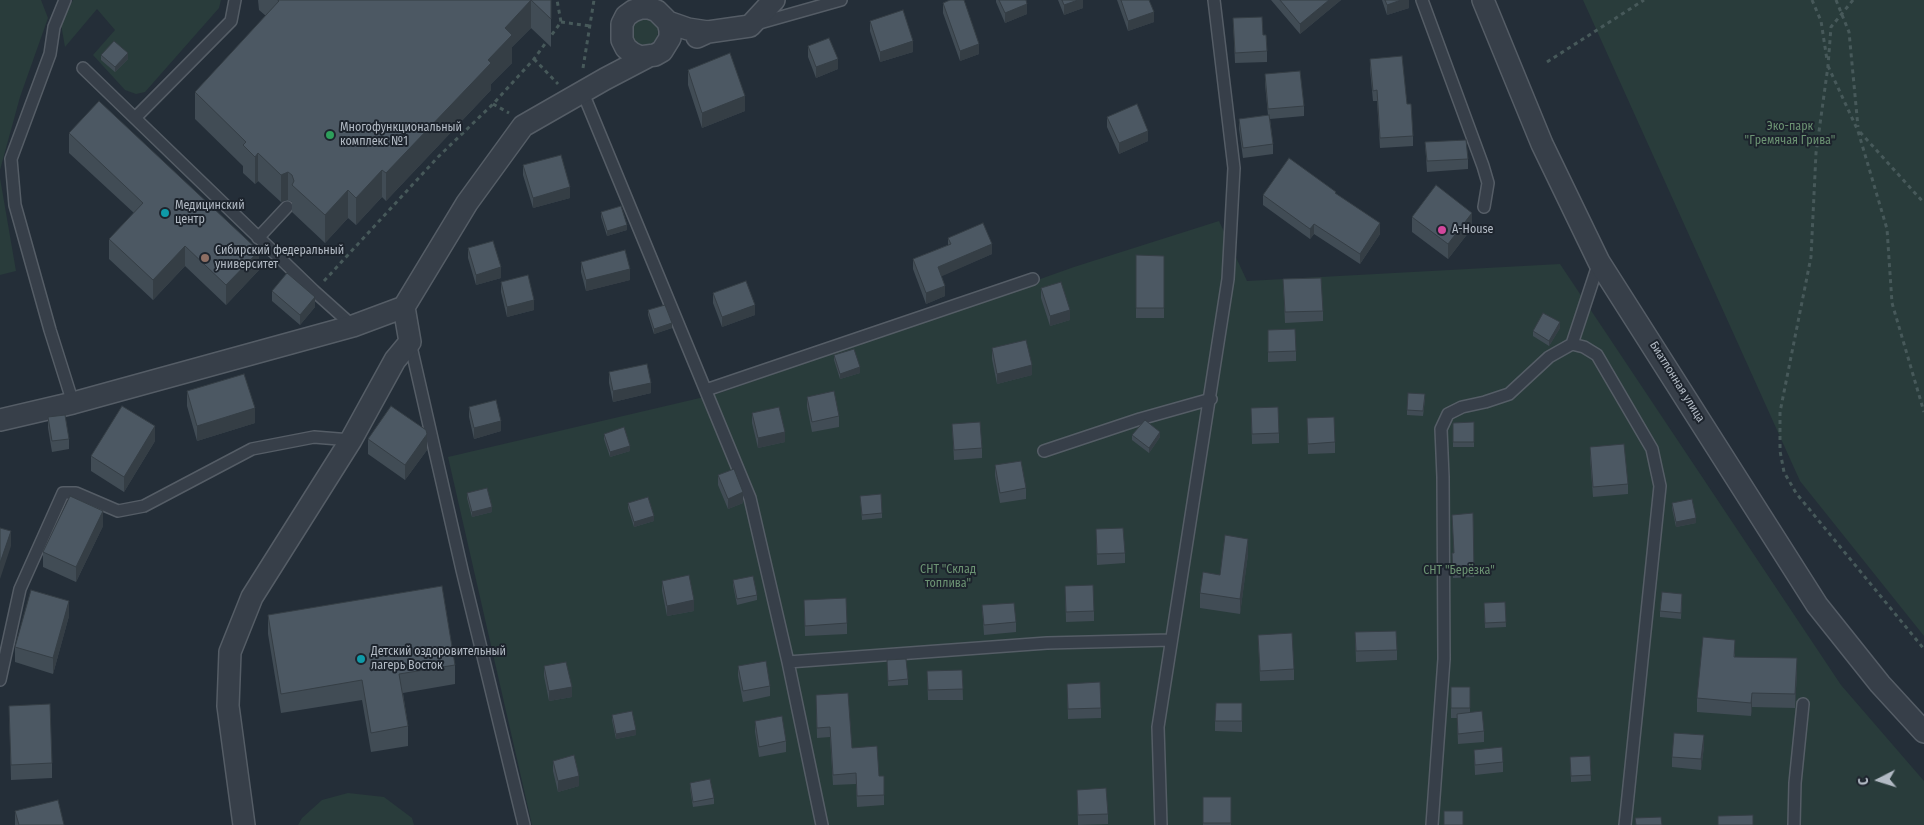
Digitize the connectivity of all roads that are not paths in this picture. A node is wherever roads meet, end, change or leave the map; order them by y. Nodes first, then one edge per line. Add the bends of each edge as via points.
1 (65, 0) edge
2 (235, 0) edge
3 (774, 0) edge
4 (841, 0) edge
5 (1214, 0) edge
6 (1422, 0) edge
7 (1483, 0) edge
8 (646, 4) edge
9 (626, 8) edge
10 (668, 22) junction
11 (750, 26) junction
12 (708, 32) junction
13 (622, 40) junction
14 (654, 54) junction
15 (84, 68) dead end
16 (605, 79) junction
17 (583, 83) junction
18 (136, 118) junction
19 (1484, 206) dead end
20 (287, 207) dead end
21 (258, 238) junction
22 (1600, 262) junction
23 (1033, 278) dead end
24 (404, 307) junction
25 (353, 326) junction
26 (410, 342) junction
27 (1572, 344) junction
28 (706, 390) junction
29 (1210, 399) junction
30 (73, 403) junction
31 (0, 420) edge
32 (351, 440) junction
33 (1044, 451) dead end
34 (1172, 640) junction
35 (788, 662) junction
36 (0, 680) edge
37 (1803, 704) dead end
38 (1924, 732) edge
39 (244, 825) edge
40 (524, 825) edge
41 (822, 825) edge
42 (1161, 825) edge
43 (1432, 825) edge
44 (1625, 825) edge
45 (1794, 825) edge

1 - 30 lane via 54,27 50,54 11,160 15,205
2 - 18 lane via 231,21
3 - 11 street
4 - 11 lane
5 - 29 lane via 1234,168 1228,279
6 - 19 lane via 1484,166 1488,183
7 - 22 street, Биатлонная улица via 1542,144
8 - 9 street via 633,11
8 - 10 street
9 - 13 street
10 - 12 street
10 - 14 street via 670,38
11 - 12 street
12 - 14 street
13 - 14 street via 632,54
13 - 16 street
14 - 16 street
15 - 18 lane
16 - 17 street
17 - 24 street via 523,126 467,203
17 - 28 lane
18 - 21 lane
20 - 21 lane
21 - 25 lane
22 - 27 lane
22 - 38 street, Биатлонная улица via 1817,605 1880,684
23 - 28 lane
24 - 25 street
24 - 26 street
25 - 30 street
26 - 32 street via 395,360
26 - 40 lane
27 - 43 lane via 1549,357 1510,394 1448,414 1441,429 1444,659
27 - 44 lane via 1584,346 1597,355 1652,450 1660,486
28 - 35 lane via 750,498
29 - 33 lane
29 - 34 lane
30 - 31 street
32 - 36 lane via 314,437 252,449 144,506 118,511 76,493 63,493 20,589
32 - 39 street via 252,597 230,652 228,706
34 - 35 lane via 1048,643
34 - 42 lane via 1158,727
35 - 41 lane
37 - 45 lane

